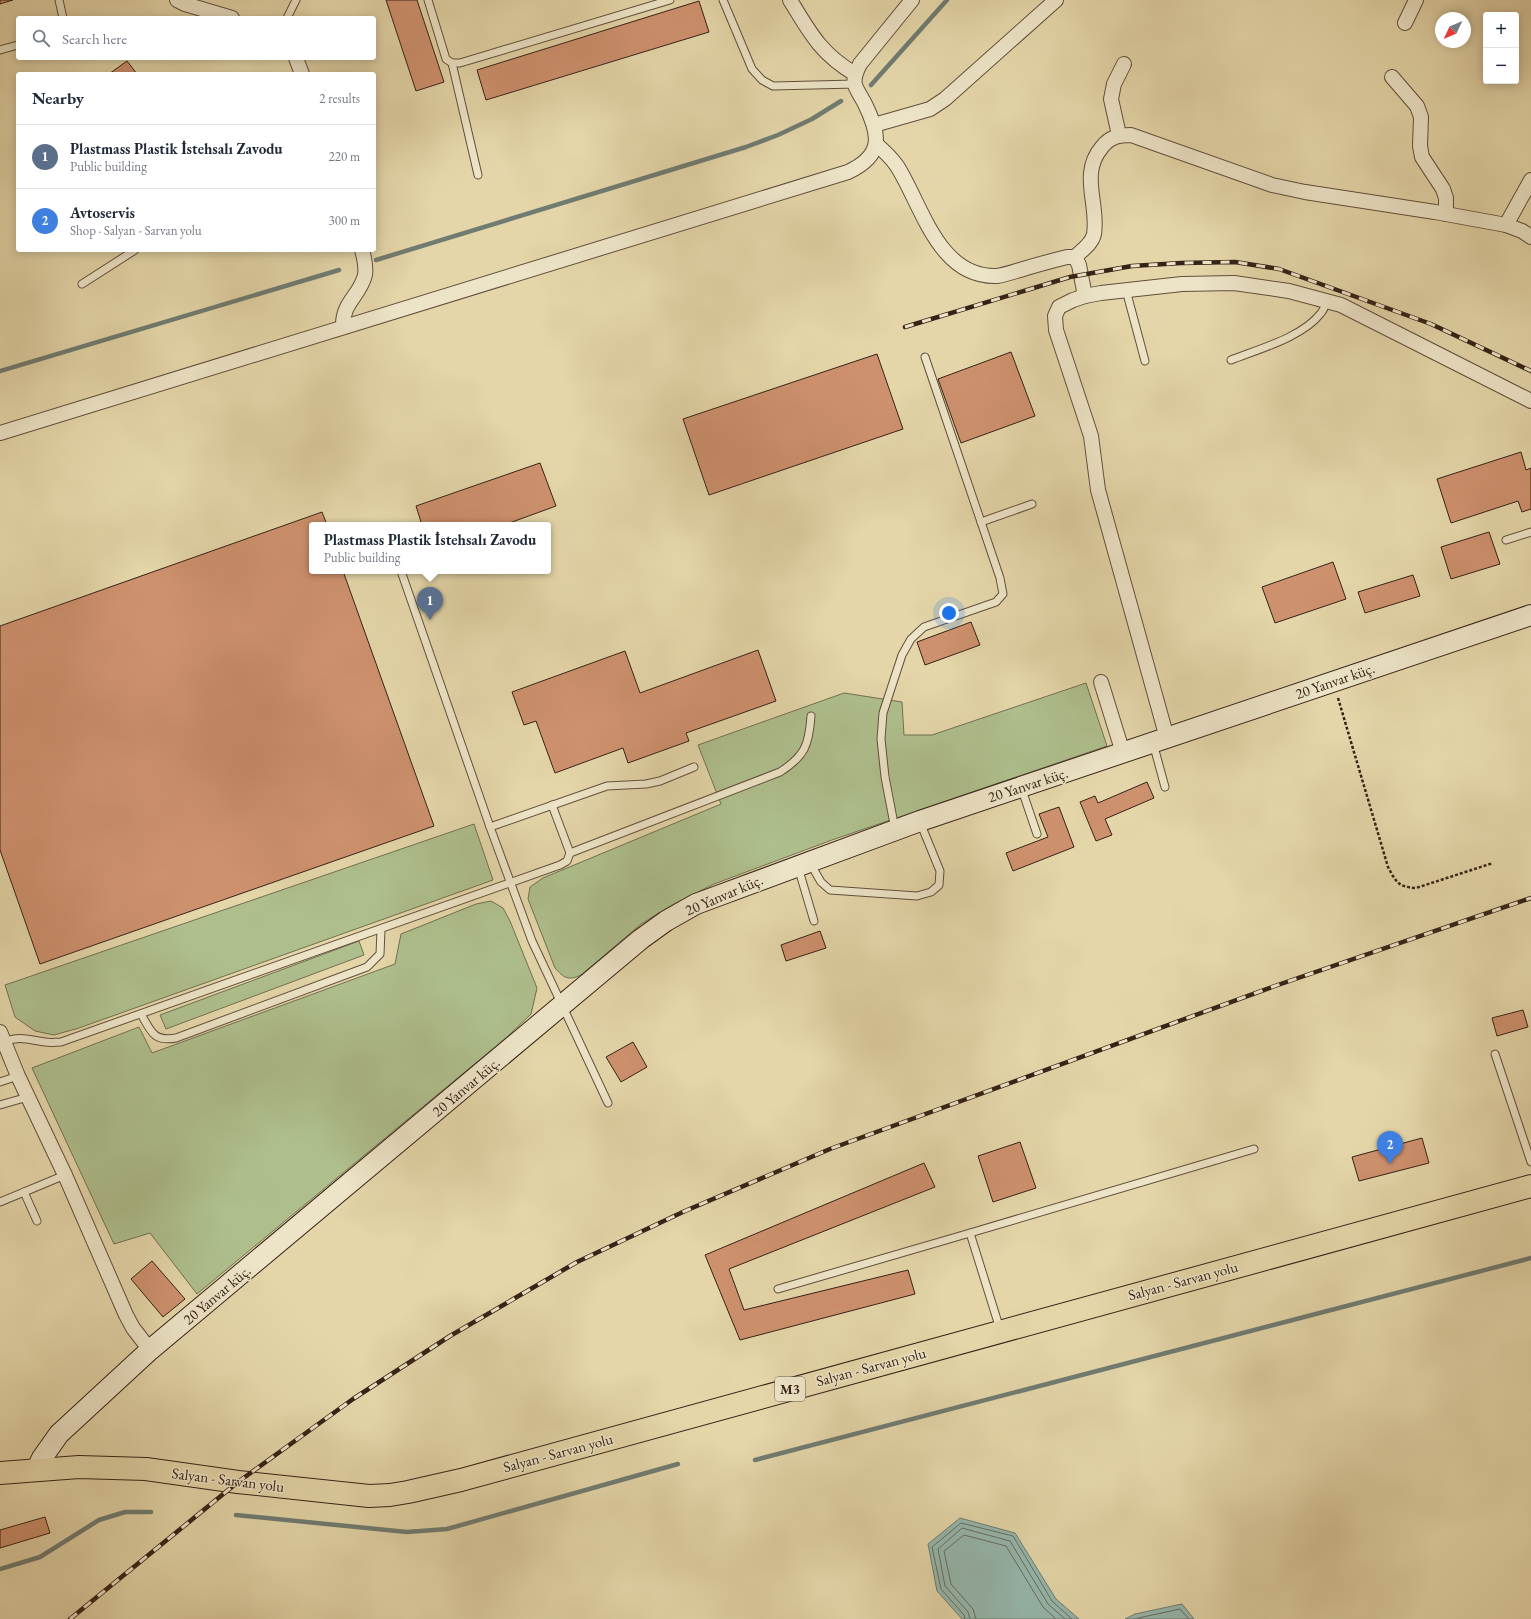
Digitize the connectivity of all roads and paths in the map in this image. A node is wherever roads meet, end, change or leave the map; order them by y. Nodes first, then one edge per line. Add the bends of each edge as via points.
1 (59, 0) edge
2 (177, 0) edge
3 (296, 0) edge
4 (428, 0) edge
5 (670, 0) edge
6 (723, 0) edge
7 (790, 0) edge
8 (912, 0) edge
9 (1056, 0) edge
10 (1416, 0) edge
11 (650, 3) edge
12 (63, 16) edge
13 (225, 16) edge
14 (288, 16) edge
15 (1405, 23) dead end
16 (16, 46) edge
17 (0, 50) edge
18 (297, 60) edge
19 (452, 63) junction
20 (1124, 64) dead end
21 (301, 72) edge
22 (1392, 77) dead end
23 (855, 79) junction
24 (874, 125) junction
25 (1119, 135) junction
26 (876, 144) junction
27 (478, 175) dead end
28 (1531, 180) edge
29 (1446, 214) junction
30 (1506, 225) junction
31 (1531, 237) edge
32 (132, 252) edge
33 (363, 252) edge
34 (1075, 257) junction
35 (82, 284) dead end
36 (1126, 290) junction
37 (1085, 296) junction
38 (1326, 302) junction
39 (343, 327) junction
40 (925, 357) dead end
41 (1231, 360) dead end
42 (1145, 361) dead end
43 (1531, 401) edge
44 (0, 433) edge
45 (1032, 504) dead end
46 (981, 522) junction
47 (1531, 532) edge
48 (1506, 540) dead end
49 (402, 574) edge
50 (1531, 615) edge
51 (1101, 682) dead end
52 (1334, 682) junction
53 (812, 716) dead end
54 (1160, 741) junction
55 (1123, 753) junction
56 (694, 766) dead end
57 (1021, 787) junction
58 (1165, 787) dead end
59 (552, 805) junction
60 (920, 821) junction
61 (490, 828) junction
62 (896, 830) junction
63 (1037, 834) dead end
64 (570, 853) junction
65 (803, 863) junction
66 (1493, 863) dead end
67 (510, 884) junction
68 (814, 921) dead end
69 (381, 930) junction
70 (562, 1006) junction
71 (141, 1014) junction
72 (2, 1037) edge
73 (1495, 1054) dead end
74 (18, 1076) junction
75 (0, 1082) edge
76 (28, 1097) junction
77 (608, 1103) dead end
78 (0, 1105) edge
79 (1254, 1148) dead end
80 (1531, 1162) edge
81 (65, 1175) junction
82 (1531, 1186) edge
83 (24, 1192) junction
84 (0, 1202) edge
85 (37, 1221) dead end
86 (970, 1234) junction
87 (778, 1289) dead end
88 (1000, 1331) junction
89 (150, 1350) junction
90 (36, 1471) junction
91 (0, 1473) edge
92 (0, 1483) edge

1 - 12 lane
2 - 13 street
3 - 14 lane
4 - 19 lane via 446,59
5 - 11 lane
6 - 23 lane via 752,69 762,80 773,86
7 - 23 street via 806,28 823,50
8 - 23 street via 860,64
9 - 24 street via 945,99 930,109
10 - 15 street
11 - 19 lane
16 - 17 lane
18 - 21 street
19 - 27 lane
20 - 25 street via 1114,84 1111,99
22 - 29 street via 1417,106 1421,117 1422,157 1443,189
23 - 24 street
24 - 26 street via 877,134
25 - 29 street via 1131,134 1272,184 1312,193
25 - 34 street via 1108,140 1097,152 1090,181 1094,234 1090,242
26 - 34 street via 897,166 935,237 946,253 961,267 985,276 999,276
26 - 39 street via 871,157 862,166 848,172
28 - 30 street
29 - 30 street
30 - 31 street
32 - 35 lane
33 - 39 street via 365,275 345,309
34 - 37 street
36 - 37 street
36 - 38 street via 1182,284 1234,283 1289,291
36 - 42 lane
37 - 54 street via 1059,307 1055,316 1056,330 1091,436 1098,490
38 - 41 lane via 1322,312 1295,334
38 - 43 street via 1341,305
39 - 44 street
40 - 46 lane
45 - 46 lane
46 - 62 lane via 1000,578 1002,594 996,602 924,627 911,639 902,655 883,712 881,739
47 - 48 lane
49 - 61 lane
50 - 52 street, 20 Yanvar küç.
51 - 55 street
52 - 54 street, 20 Yanvar küç.
52 - 66 path via 1388,867 1396,882 1404,888 1416,888
53 - 64 lane via 805,748 795,762 780,772
54 - 55 street, 20 Yanvar küç.
54 - 58 lane
55 - 57 street, 20 Yanvar küç.
56 - 59 lane via 646,784 607,786
57 - 60 street, 20 Yanvar küç.
57 - 63 lane
59 - 61 lane
59 - 64 lane
60 - 62 street, 20 Yanvar küç.
60 - 65 lane via 940,871 939,885 931,892 917,896 830,890
61 - 67 lane
62 - 65 street, 20 Yanvar küç.
64 - 67 lane via 567,861 560,865
65 - 68 lane
65 - 70 street, 20 Yanvar küç. via 696,904 666,921
67 - 69 lane
67 - 70 lane via 532,941
69 - 71 lane
69 - 71 lane via 380,954 367,967 176,1038 164,1040 153,1034
70 - 77 lane
70 - 89 street, 20 Yanvar küç.
71 - 72 lane via 61,1042
72 - 74 street
73 - 80 lane
74 - 75 lane
74 - 76 street
76 - 78 lane
76 - 81 street
79 - 86 lane
81 - 83 lane
81 - 89 street via 126,1315
82 - 88 main road, Salyan - Sarvan yolu / M3
83 - 84 lane
83 - 85 lane
86 - 87 lane
86 - 88 lane
88 - 90 main road, Salyan - Sarvan yolu / M3 via 461,1480 390,1495 347,1494 146,1469 79,1467
89 - 90 street, 20 Yanvar küç. via 59,1434
90 - 91 main road
90 - 92 main road, M3

